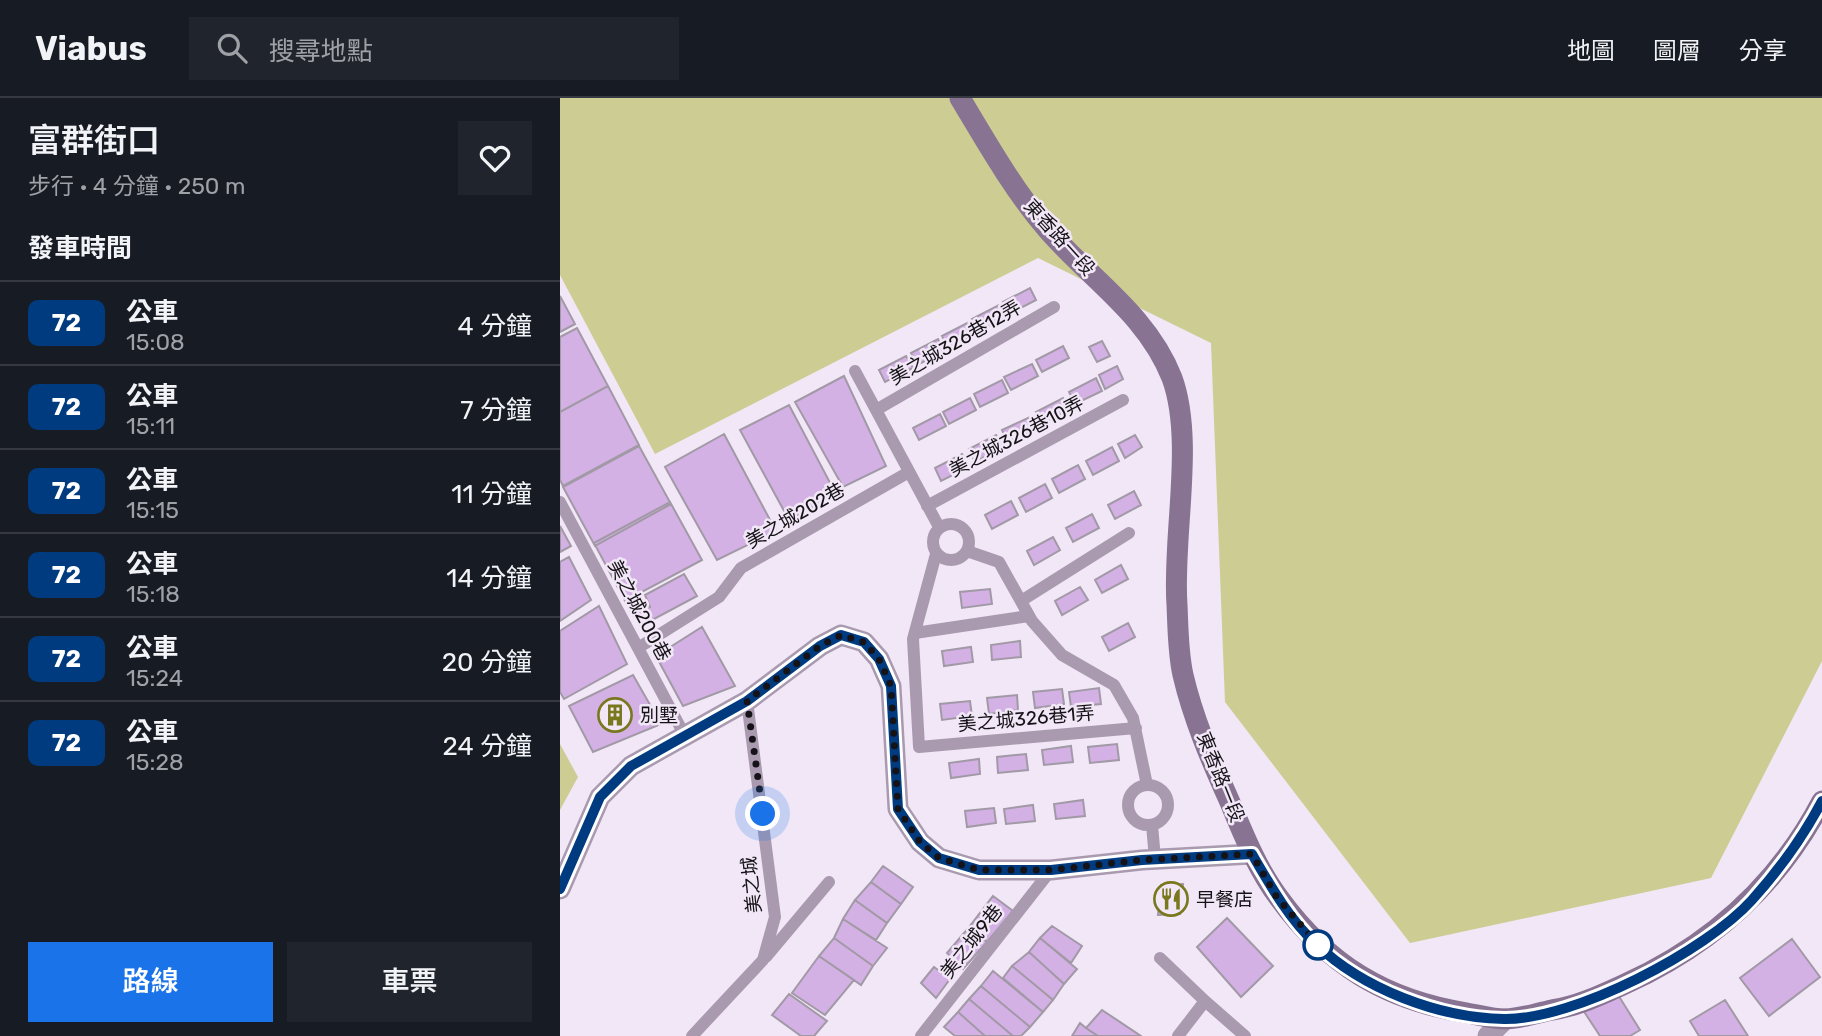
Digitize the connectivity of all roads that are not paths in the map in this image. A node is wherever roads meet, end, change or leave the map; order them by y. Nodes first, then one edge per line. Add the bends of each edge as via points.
1 (960, 98) edge
2 (1054, 307) dead end
3 (855, 372) dead end
4 (1124, 400) dead end
5 (876, 410) junction
6 (909, 472) junction
7 (560, 502) edge
8 (928, 506) junction
9 (939, 527) junction
10 (1129, 533) dead end
11 (967, 551) junction
12 (936, 554) junction
13 (1021, 601) junction
14 (1029, 616) junction
15 (915, 633) junction
16 (638, 648) junction
17 (747, 701) junction
18 (1136, 728) junction
19 (685, 736) junction
20 (1147, 785) junction
21 (1822, 801) edge
22 (1152, 825) junction
23 (1252, 854) junction
24 (1155, 859) junction
25 (1051, 870) junction
26 (829, 882) dead end
27 (560, 889) edge
28 (1160, 958) dead end
29 (763, 960) junction
30 (1205, 1001) junction
31 (1501, 1028) edge
32 (696, 1033) edge
33 (921, 1036) edge
34 (1178, 1036) edge
35 (1245, 1036) edge
36 (1488, 1036) edge

1 - 23 street, 東香路一段 via 1017,189 1048,230 1130,310 1153,341 1172,380 1181,426 1176,599 1183,673 1211,760
2 - 5 lane, 美之城326巷12弄
3 - 5 lane
4 - 8 lane, 美之城326巷10弄
5 - 6 lane
6 - 8 lane
6 - 16 lane, 美之城202巷 via 741,568 719,597
7 - 16 lane, 美之城200巷
8 - 9 lane
9 - 11 lane via 960,526 969,537
9 - 12 lane via 932,540
10 - 13 lane
11 - 12 lane via 948,561
11 - 13 lane via 999,562
12 - 15 lane
13 - 14 lane
14 - 15 lane
14 - 18 lane via 1062,654 1114,685
15 - 18 lane, 美之城326巷1弄 via 919,747
16 - 19 lane, 美之城200巷
17 - 19 street
17 - 25 street via 841,635 864,642 879,659 891,686 898,809 920,842 939,858 979,870
17 - 29 lane, 美之城 via 775,917
18 - 20 lane
19 - 27 street via 631,766 600,797
20 - 22 lane via 1160,789 1168,800 1163,818
20 - 22 lane via 1130,795 1128,808 1133,820
21 - 31 street, 東香路一段 via 1801,841 1751,902 1706,938 1658,969 1576,1006
22 - 24 lane
23 - 24 street
23 - 31 street, 東香路一段 via 1276,896 1315,944 1355,975 1404,999
24 - 25 street
25 - 33 lane, 美之城9巷
26 - 29 lane
28 - 30 lane
29 - 32 lane, 美之城
30 - 34 lane
30 - 35 lane
31 - 36 street

